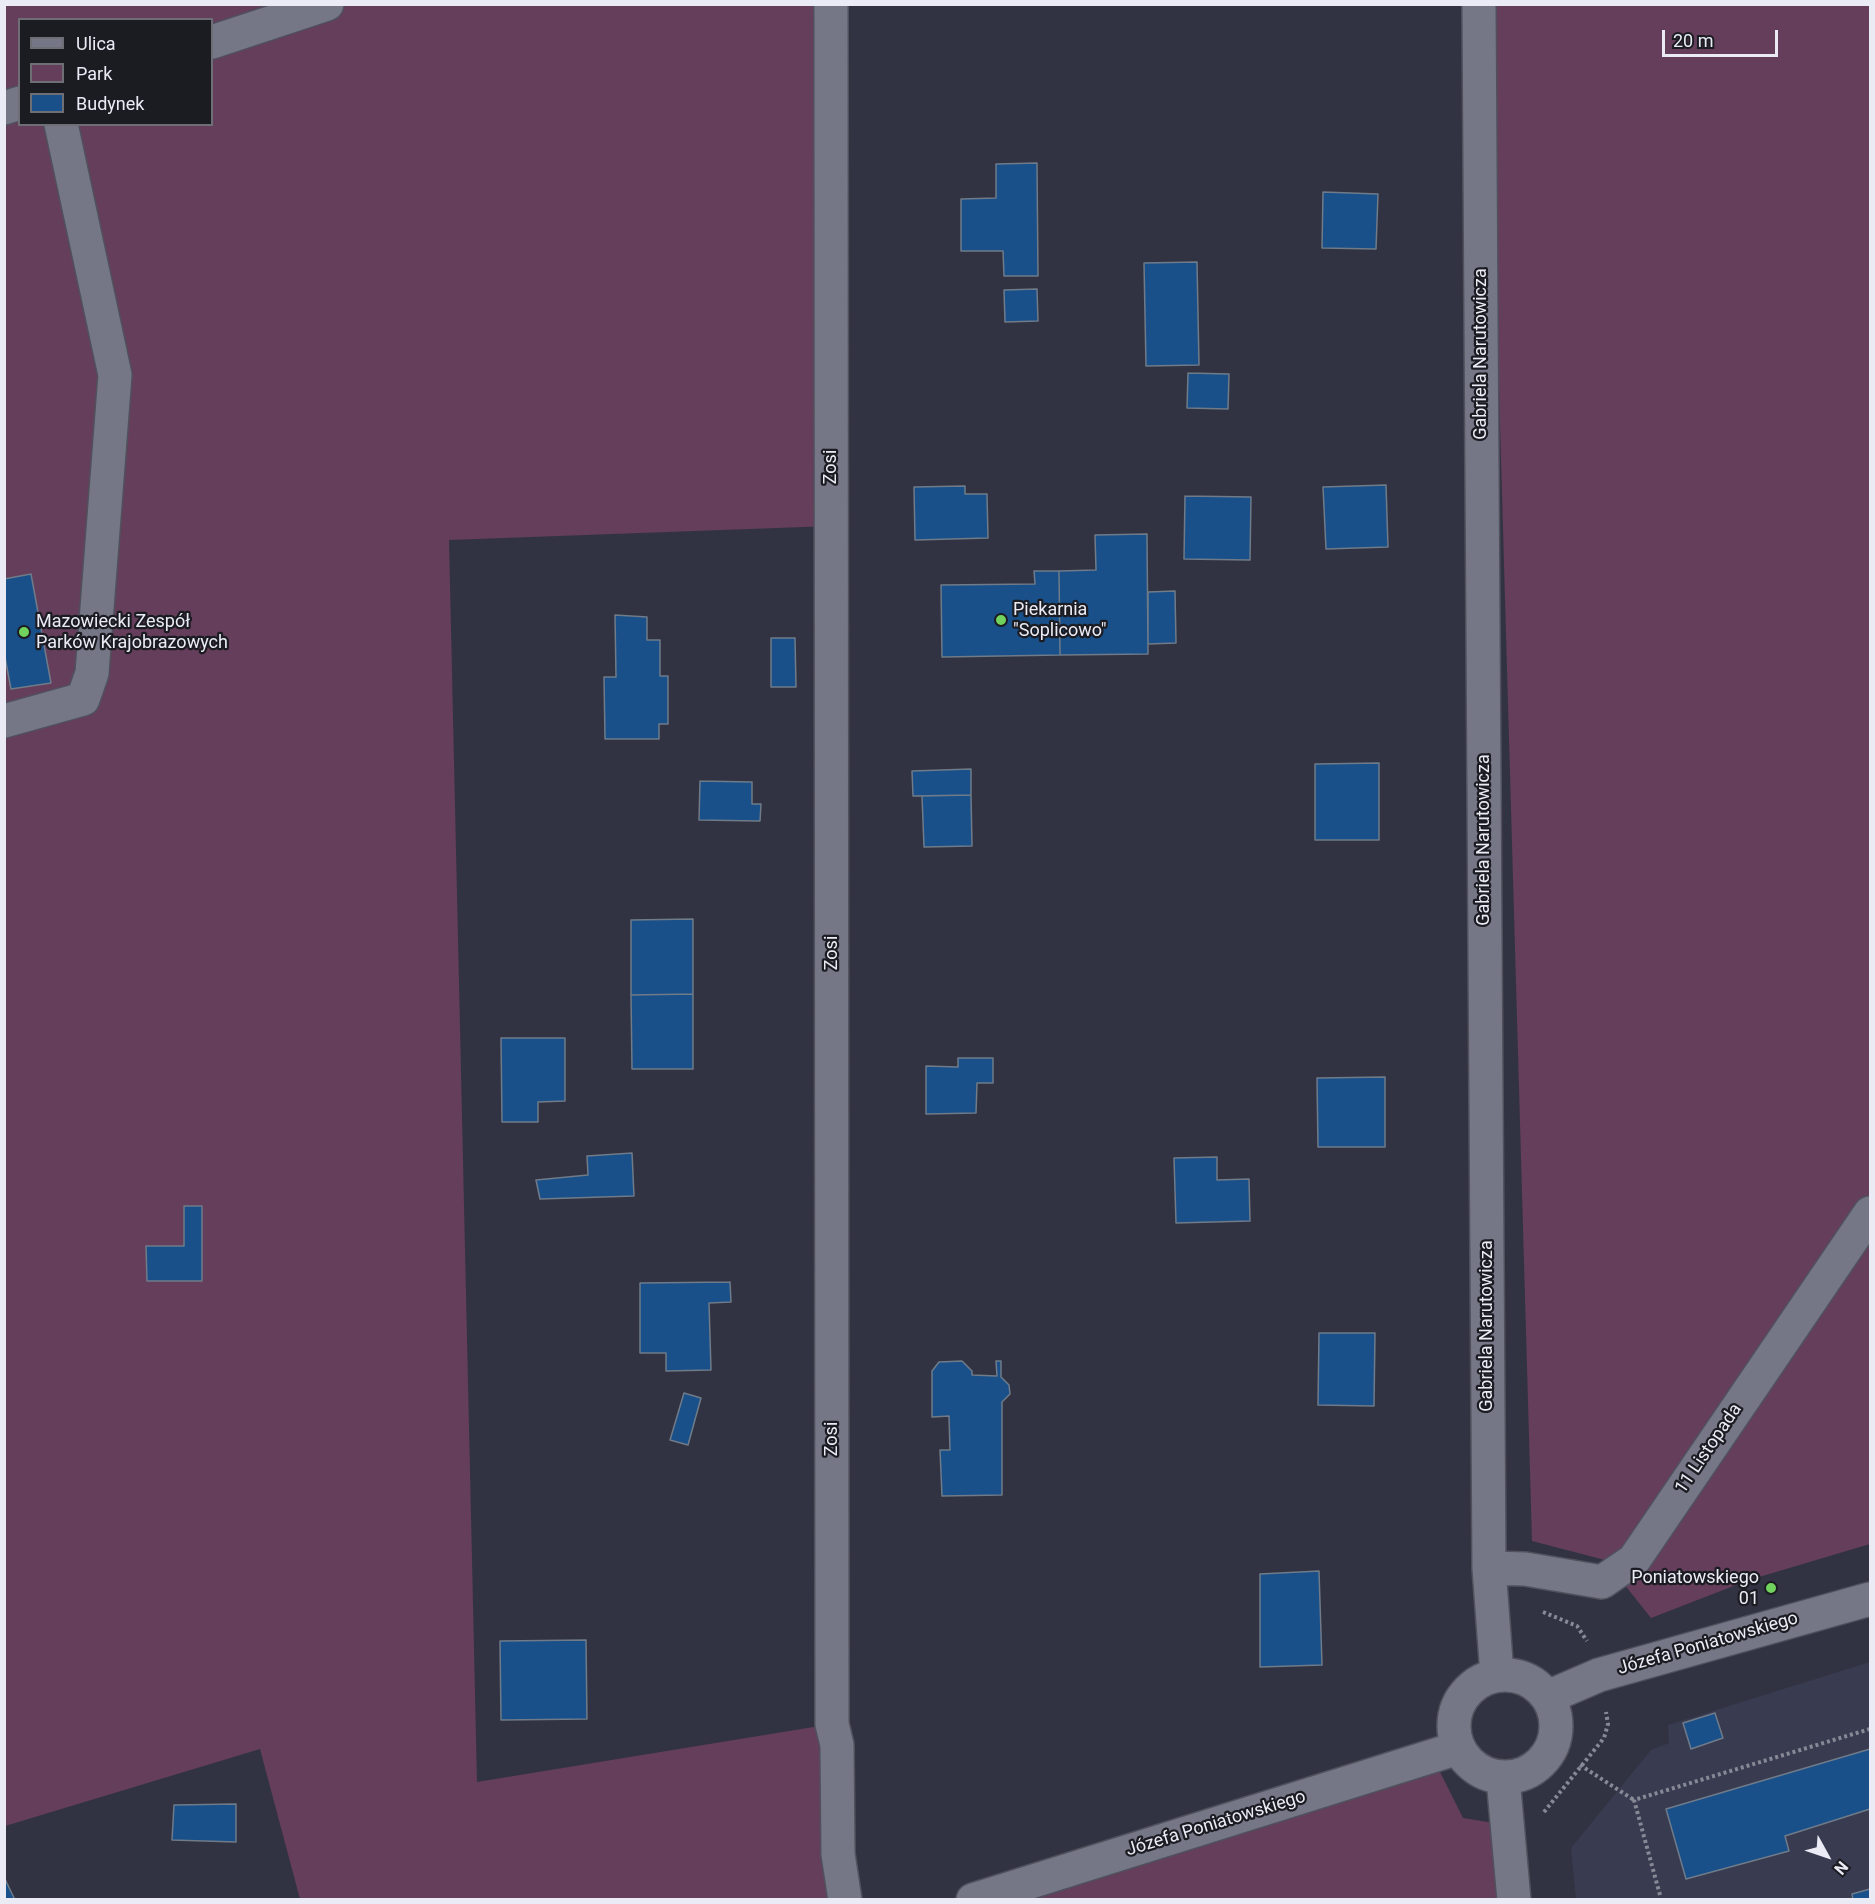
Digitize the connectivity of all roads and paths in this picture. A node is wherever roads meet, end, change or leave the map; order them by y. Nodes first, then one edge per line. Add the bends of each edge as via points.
1 (327, 4) edge
2 (831, 4) edge
3 (1479, 4) edge
4 (213, 42) edge
5 (61, 126) edge
6 (4, 721) edge
7 (1870, 1213) edge
8 (1488, 1568) junction
9 (1870, 1599) edge
10 (1497, 1675) junction
11 (1548, 1697) junction
12 (1605, 1704) dead end
13 (1870, 1729) edge
14 (1458, 1748) junction
15 (1581, 1765) junction
16 (1503, 1778) junction
17 (1634, 1800) junction
18 (1540, 1816) dead end
19 (1660, 1895) dead end
20 (845, 1899) edge
21 (973, 1899) edge
22 (1514, 1899) edge

1 - 4 street
2 - 20 street, Zosi via 832,1724 837,1745 838,1854
3 - 8 street, Gabriela Narutowicza
5 - 6 street via 115,375 92,673 83,699
7 - 8 street, 11 Listopada via 1634,1560 1602,1582 1525,1569
8 - 10 street, Gabriela Narutowicza
9 - 11 street, Józefa Poniatowskiego via 1599,1675
10 - 11 street via 1530,1681
10 - 14 street via 1476,1683 1461,1700 1454,1719
11 - 16 street via 1557,1724 1550,1752 1528,1773
12 - 15 path via 1608,1724 1604,1738
13 - 17 path
14 - 16 street via 1476,1769
14 - 21 street, Józefa Poniatowskiego
15 - 17 path
15 - 18 path
16 - 22 street
17 - 19 path

